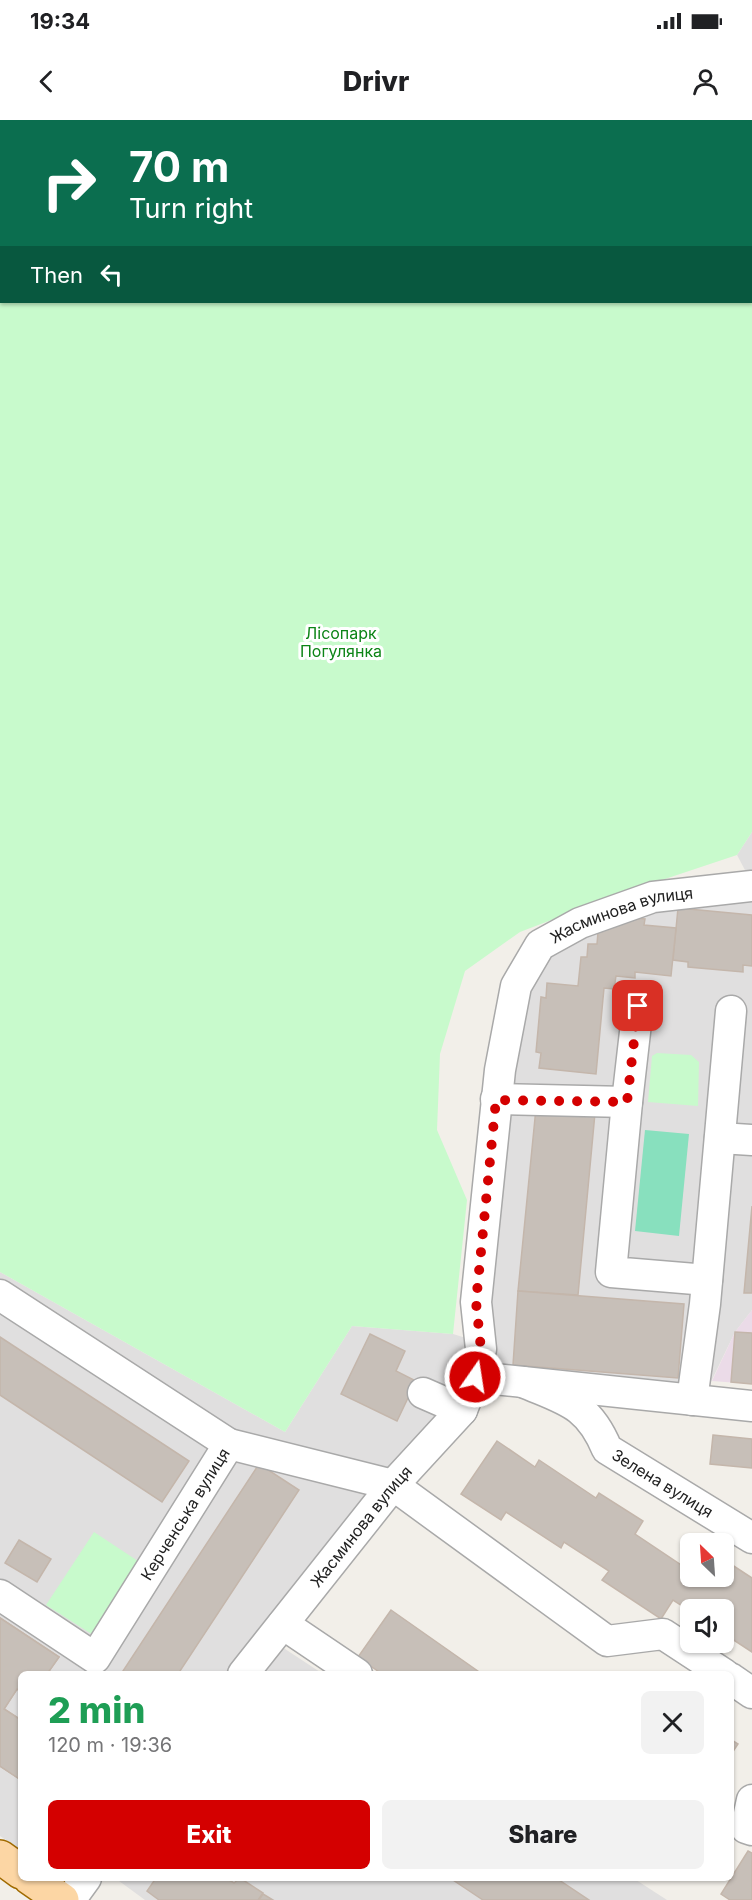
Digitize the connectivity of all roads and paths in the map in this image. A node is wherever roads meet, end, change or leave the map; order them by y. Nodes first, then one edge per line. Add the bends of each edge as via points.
1 (752, 886) edge
2 (638, 1006) dead end
3 (731, 1011) dead end
4 (496, 1100) junction
5 (627, 1102) junction
6 (720, 1138) junction
7 (752, 1140) edge
8 (707, 1280) junction
9 (0, 1295) edge
10 (475, 1377) junction
11 (523, 1382) junction
12 (423, 1393) dead end
13 (692, 1400) junction
14 (752, 1406) edge
15 (462, 1410) junction
16 (229, 1444) junction
17 (393, 1485) junction
18 (752, 1538) edge
19 (0, 1595) edge
20 (283, 1624) junction
21 (245, 1671) edge
22 (353, 1671) edge
23 (719, 1671) edge
24 (734, 1681) edge
25 (752, 1692) edge
26 (752, 1800) edge
27 (752, 1830) edge
28 (0, 1857) edge
29 (18, 1870) edge
30 (34, 1881) edge
31 (84, 1881) edge
32 (62, 1900) edge
33 (70, 1900) edge

1 - 4 street, Жасминова вулиця via 652,897 580,923 540,945 516,986
2 - 5 street
3 - 6 street
4 - 5 street
4 - 10 street, Жасминова вулиця via 476,1302 481,1349
5 - 8 street via 611,1272
6 - 7 street
6 - 8 street
8 - 13 street
9 - 16 street, Керченська вулиця
10 - 11 street
10 - 15 street, Жасминова вулиця
11 - 13 street
11 - 18 street, Зелена вулиця via 581,1408 598,1426 607,1449
12 - 15 street
13 - 14 street
15 - 17 street, Жасминова вулиця
16 - 17 street
16 - 19 street, Керченська вулиця via 95,1658
17 - 20 street, Жасминова вулиця
17 - 23 street via 607,1641 663,1634
20 - 21 street, Жасминова вулиця
20 - 22 street
24 - 25 street
26 - 27 street via 746,1828
28 - 29 main road
30 - 32 main road
31 - 33 street

